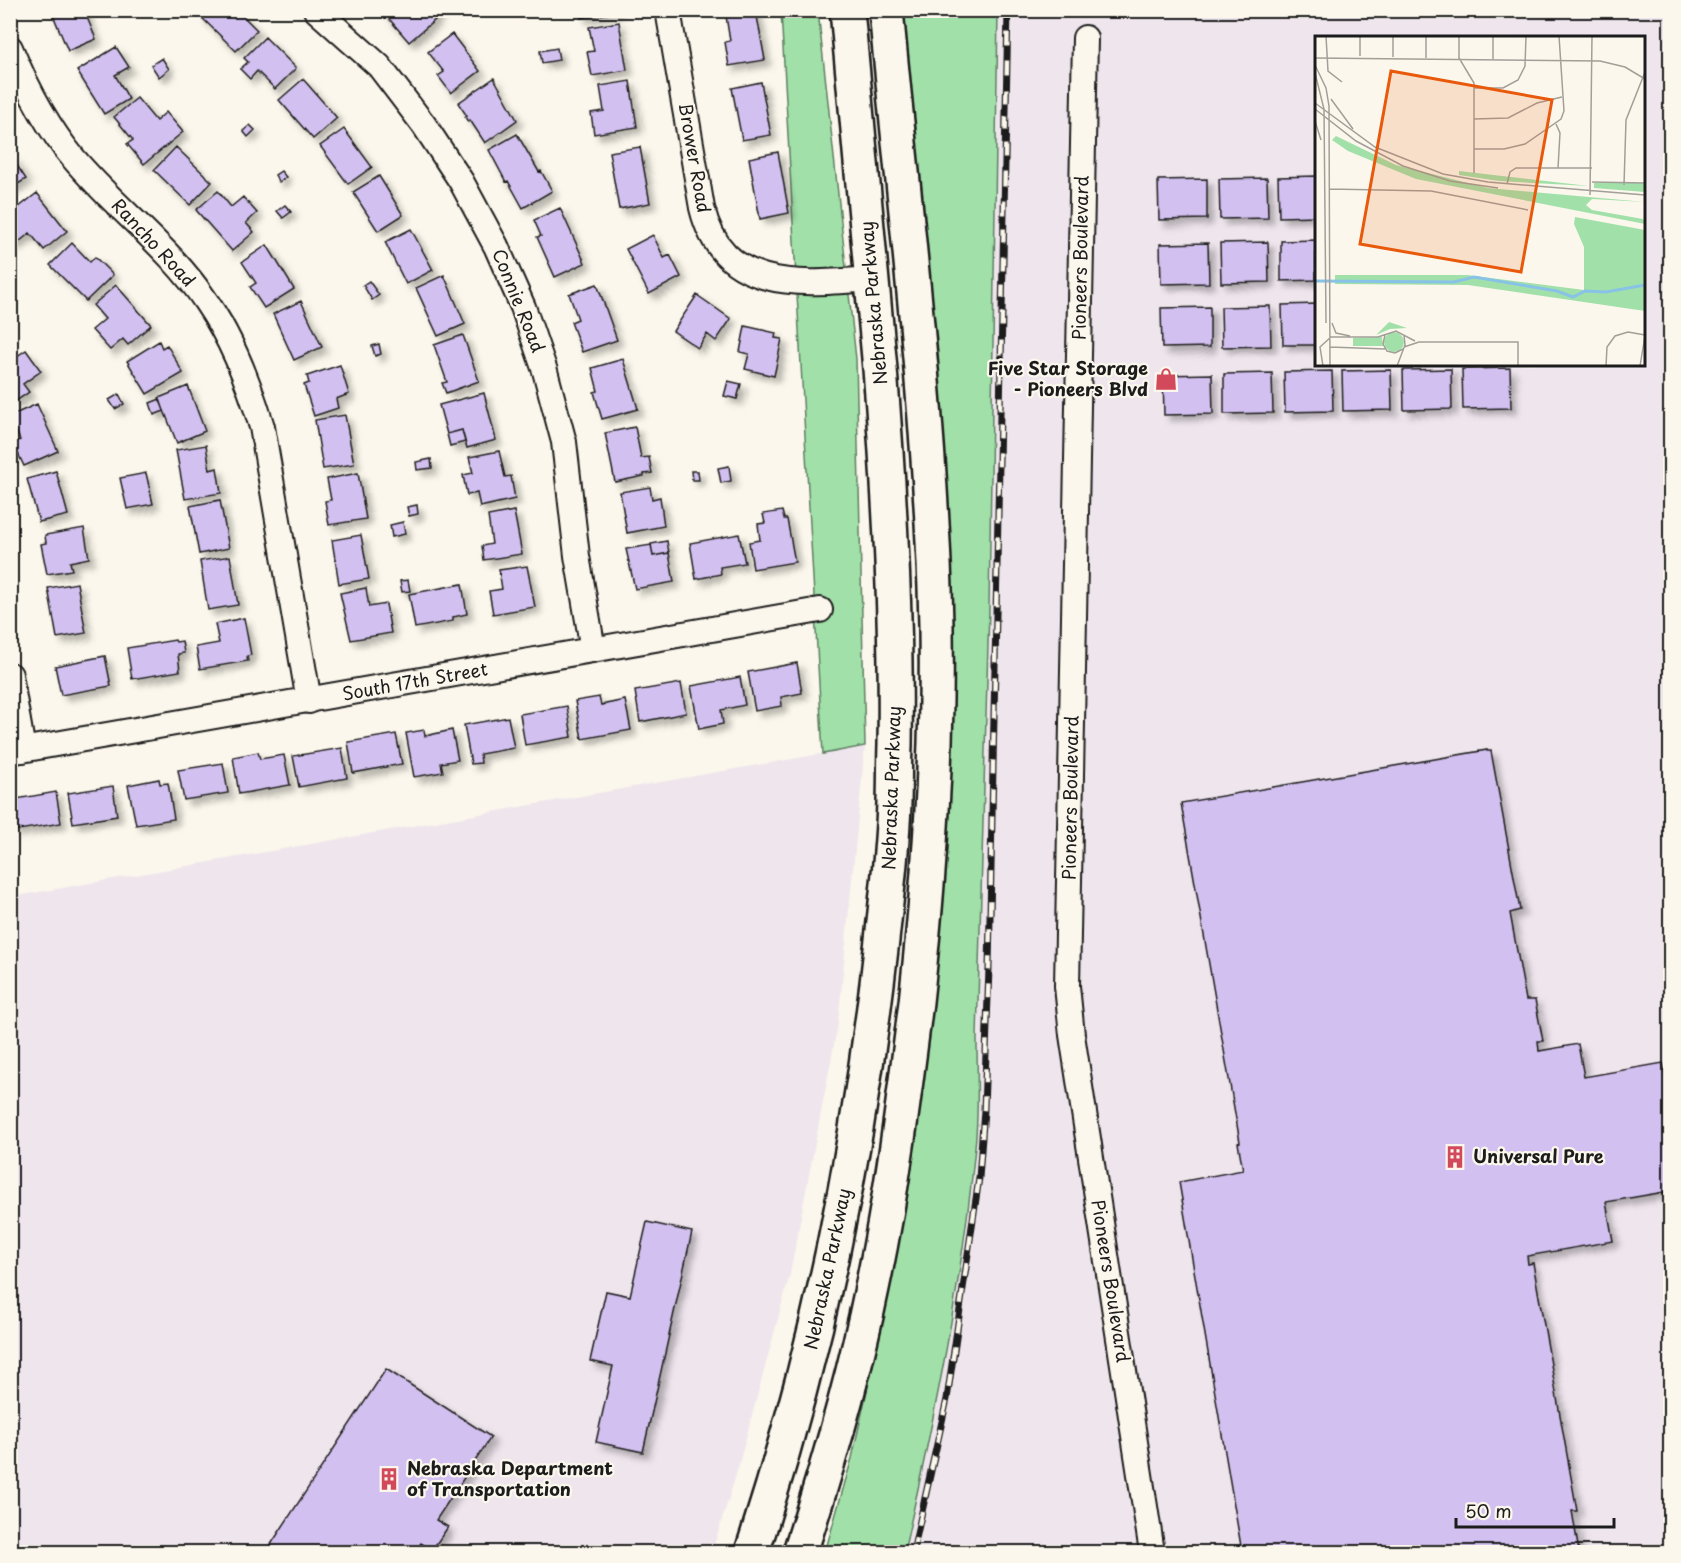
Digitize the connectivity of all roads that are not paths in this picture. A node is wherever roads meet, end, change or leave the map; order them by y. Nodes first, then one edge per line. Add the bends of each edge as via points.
1 (316, 10) edge
2 (668, 10) edge
3 (847, 10) edge
4 (886, 10) edge
5 (1085, 38) dead end
6 (10, 48) edge
7 (873, 279) junction
8 (820, 610) dead end
9 (593, 650) junction
10 (10, 675) edge
11 (309, 701) junction
12 (17, 751) edge
13 (752, 1552) edge
14 (800, 1552) edge
15 (1152, 1552) edge

1 - 9 street, Connie Road via 379,66 424,125 461,181 523,307 564,442
2 - 7 street, Brower Road via 702,208 719,248 738,266 768,278 801,282
3 - 7 main road, Nebraska Parkway
4 - 14 main road via 929,465 936,686 933,821 909,1055 885,1221 856,1357
5 - 15 street, Pioneers Boulevard via 1067,986
6 - 11 street, Rancho Road via 28,86 74,158 174,261 230,341 249,383 262,427
7 - 13 main road, Nebraska Parkway via 894,576 893,822 873,1022 834,1254 805,1376
8 - 9 street, South 17th Street
9 - 11 street, South 17th Street
10 - 12 street
11 - 12 street, South 17th Street

